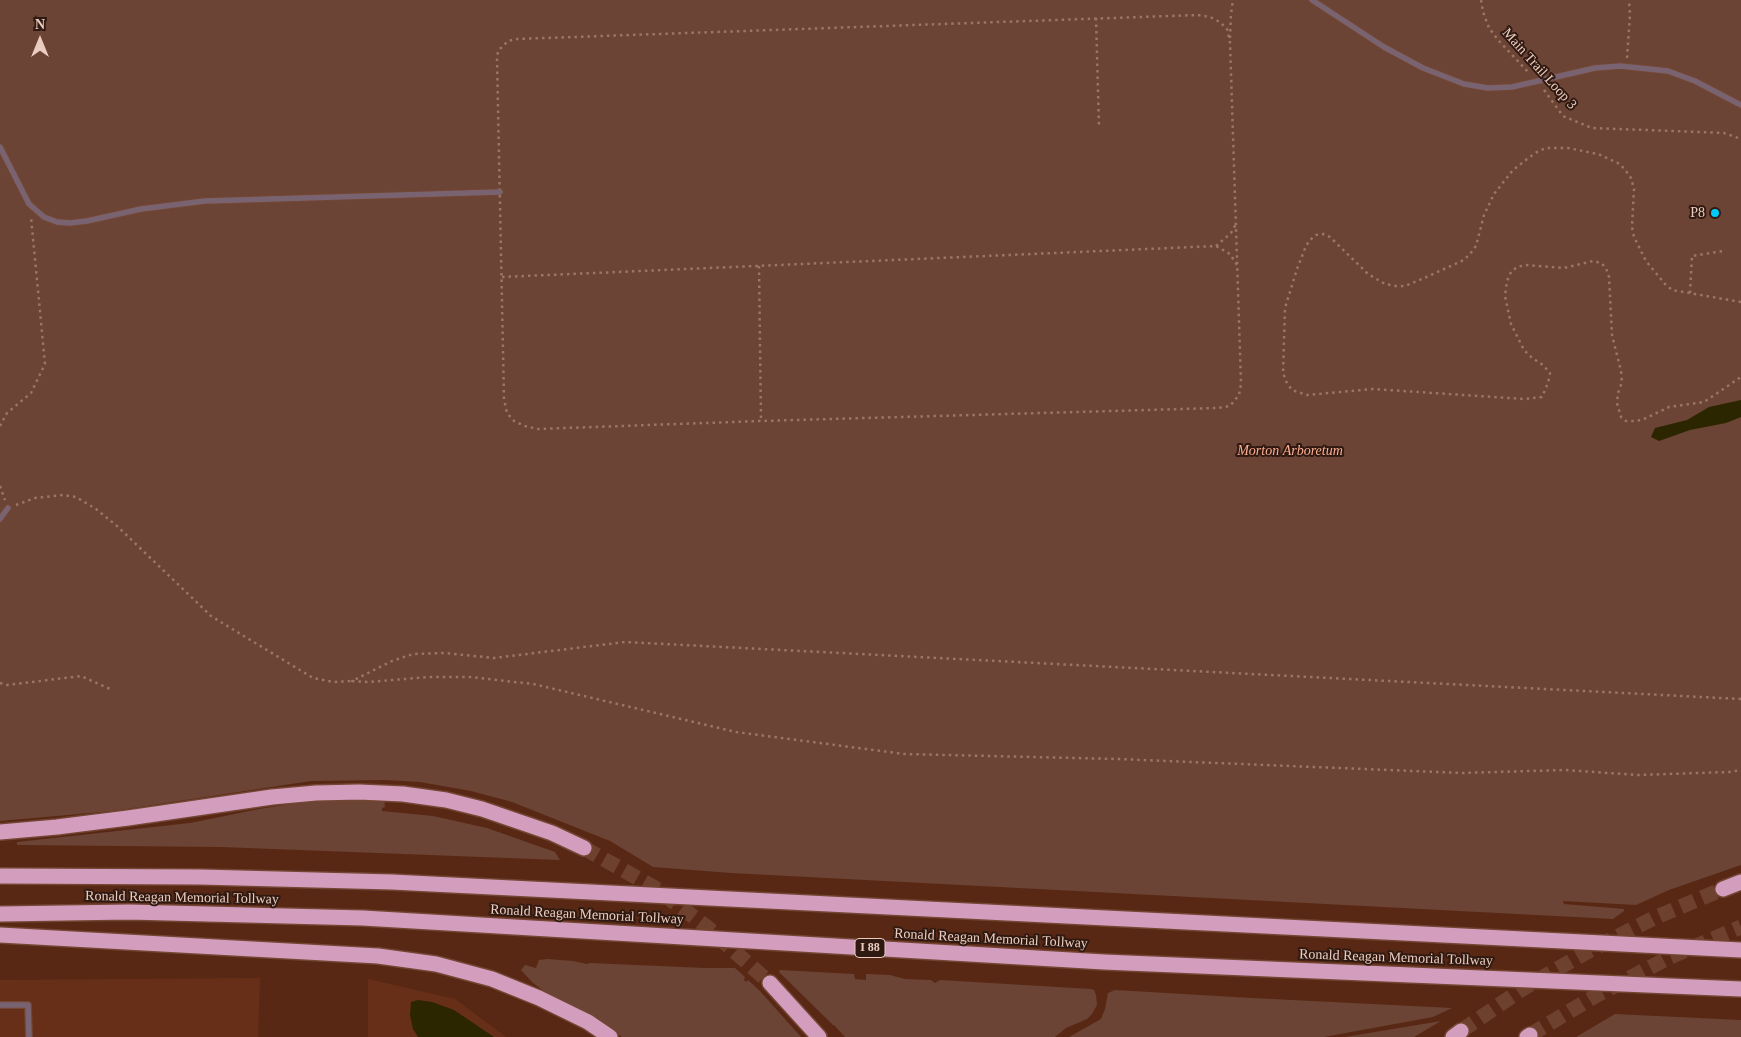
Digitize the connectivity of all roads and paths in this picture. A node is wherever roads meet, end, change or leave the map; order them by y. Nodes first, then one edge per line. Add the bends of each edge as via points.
1 (1233, 0) edge
2 (1312, 0) edge
3 (1481, 0) edge
4 (1629, 0) edge
5 (1096, 18) junction
6 (1230, 42) junction
7 (1627, 67) junction
8 (1539, 81) junction
9 (1741, 105) edge
10 (1098, 127) dead end
11 (1741, 138) edge
12 (0, 146) edge
13 (500, 192) junction
14 (29, 204) junction
15 (1236, 224) junction
16 (1216, 246) junction
17 (1723, 251) dead end
18 (759, 266) junction
19 (1238, 267) junction
20 (502, 277) junction
21 (1690, 293) junction
22 (1741, 302) edge
23 (1741, 377) edge
24 (761, 421) junction
25 (0, 426) edge
26 (0, 486) edge
27 (8, 508) junction
28 (0, 519) edge
29 (352, 681) junction
30 (0, 683) edge
31 (110, 689) dead end
32 (1741, 699) edge
33 (1741, 770) edge
34 (0, 832) edge
35 (584, 848) tunnel mouth
36 (0, 876) edge
37 (1741, 882) edge
38 (1723, 889) tunnel mouth
39 (0, 914) edge
40 (0, 935) edge
41 (1741, 950) edge
42 (770, 983) tunnel mouth
43 (1741, 989) edge
44 (0, 1005) edge
45 (29, 1037) edge
46 (610, 1037) edge
47 (819, 1037) edge

1 - 6 path
2 - 8 lane via 1423,68 1464,84 1488,88
3 - 8 path, Main Trail Loop 3 via 1483,12 1498,41
4 - 7 path
5 - 6 path via 1210,17 1227,29
5 - 10 path
5 - 13 path via 508,41 498,51 497,59
6 - 15 path
7 - 8 lane via 1595,68
7 - 9 lane via 1668,72 1696,81
8 - 11 path, Main Trail Loop 3 via 1563,116 1592,128 1724,134
12 - 14 lane
13 - 14 lane via 205,201 70,223 44,217
13 - 20 path
14 - 25 path via 45,364 31,393 7,414
15 - 16 path
15 - 19 path
16 - 18 path
16 - 19 path via 1230,254
17 - 21 path via 1692,256
18 - 20 path
18 - 24 path
19 - 24 path via 1241,384 1239,395 1230,406
20 - 24 path via 504,400 514,421 538,429
21 - 22 path
21 - 23 path via 1672,290 1664,284 1641,252 1632,227 1634,189 1631,178 1620,164 1598,154 1568,148 1546,148 1526,158 1494,194 1476,246 1464,260 1405,286 1385,284 1368,274 1330,237 1323,234 1310,240 1285,308 1283,373 1292,390 1307,395 1373,389 1542,397 1550,373 1524,350 1514,333 1508,313 1507,281 1517,267 1525,265 1564,268 1593,261 1606,268 1609,277 1612,335 1622,382 1617,403 1621,417 1626,421 1642,420 1669,407 1704,402
26 - 27 path
27 - 28 lane
27 - 29 path via 36,498 76,497 118,526 211,616 313,678
29 - 32 path via 413,654 444,653 494,658 625,642
29 - 33 path via 470,677 533,684 736,732 904,754 1462,773 1564,770 1638,775
30 - 31 path via 8,685 81,676
34 - 35 highway via 272,797 359,792 446,800 544,830
36 - 41 highway, Ronald Reagan Memorial Tollway via 402,883
37 - 38 highway
39 - 43 highway, Ronald Reagan Memorial Tollway / I 88 via 129,912 363,918 1104,962
40 - 46 highway via 378,956 436,964 492,979 539,998 588,1022
42 - 47 highway
44 - 45 lane via 28,1005

